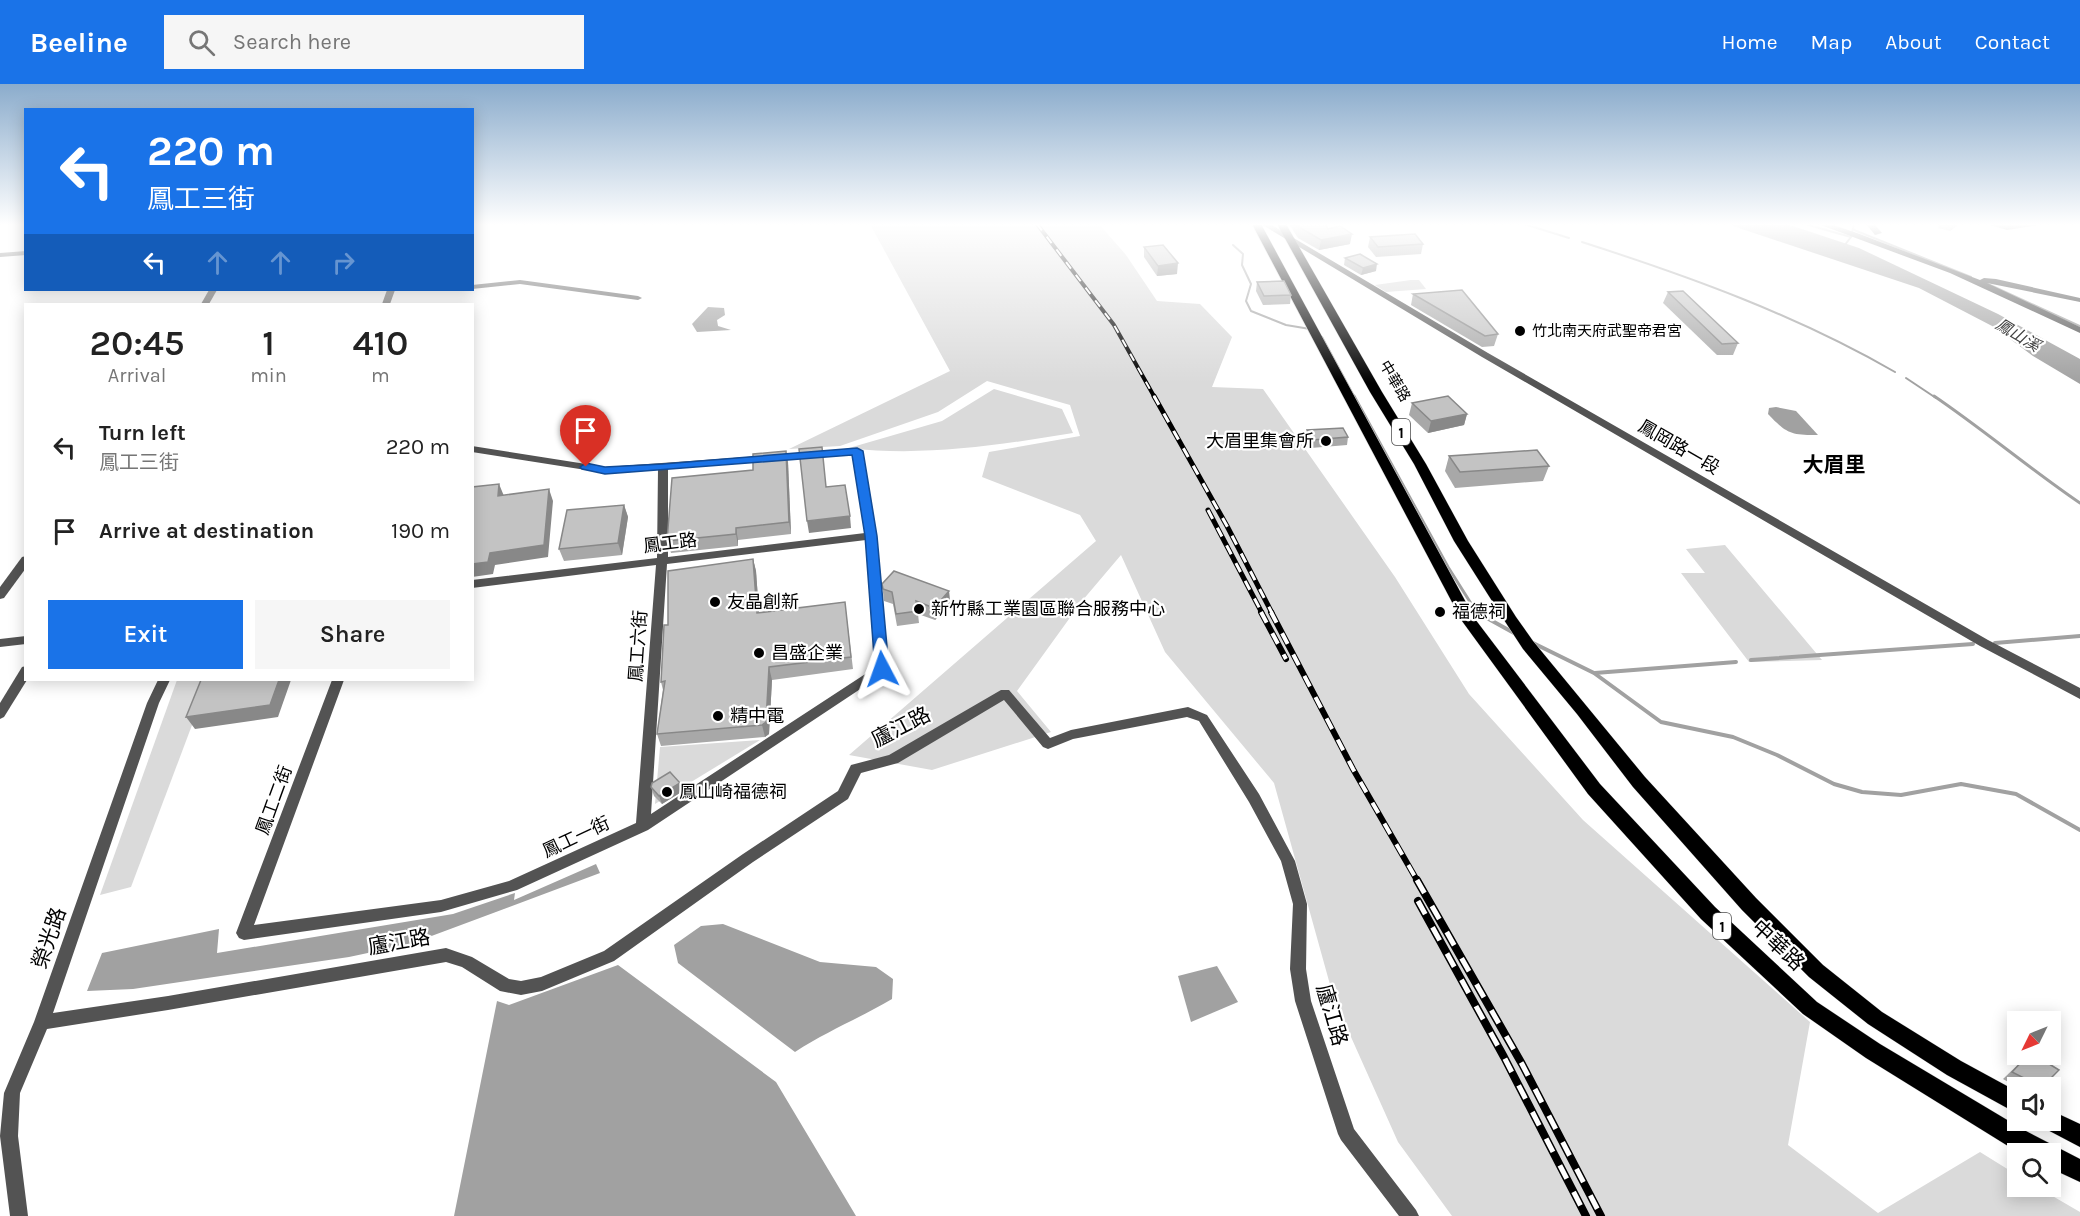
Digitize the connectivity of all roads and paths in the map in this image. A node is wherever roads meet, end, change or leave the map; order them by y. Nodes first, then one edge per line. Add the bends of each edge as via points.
1 (1284, 277) edge
2 (1312, 277) edge
3 (1351, 277) edge
4 (1965, 277) edge
5 (1973, 280) junction
6 (474, 287) edge
7 (638, 298) dead end
8 (2080, 300) edge
9 (2080, 330) edge
10 (474, 448) edge
11 (663, 468) junction
12 (871, 536) junction
13 (662, 560) junction
14 (24, 562) edge
15 (474, 584) edge
16 (0, 595) edge
17 (24, 639) edge
18 (0, 643) edge
19 (24, 673) edge
20 (164, 681) edge
21 (338, 681) edge
22 (2080, 694) edge
23 (0, 714) edge
24 (643, 826) junction
25 (244, 933) joint
26 (42, 1022) junction
27 (2007, 1098) edge
28 (2061, 1126) edge
29 (2080, 1136) edge
30 (2025, 1143) edge
31 (2061, 1162) edge
32 (2080, 1171) edge
33 (19, 1216) edge
34 (1410, 1216) edge

1 - 30 main road, 中華路 / 1 via 1469,621 1594,789 1725,929 1810,1008
2 - 27 main road, 中華路 / 1 via 1461,541 1511,620 1640,782 1749,904 1816,971 1875,1018
3 - 22 street, 鳳岡路一段 via 1984,643
4 - 5 street
5 - 8 street via 1996,281
5 - 9 street
6 - 7 street via 520,282
10 - 11 street via 605,470
11 - 12 street via 857,451
11 - 13 street, 鳳工六街
12 - 13 street, 鳳工路
12 - 24 street, 鳳工一街 via 882,669
13 - 15 street, 鳳工路
13 - 24 street, 鳳工六街
14 - 16 street
17 - 18 street
19 - 23 street
20 - 26 street, 榮光路
21 - 25 street, 鳳工二街
24 - 25 street, 鳳工一街 via 512,886 441,906
26 - 33 street, 榮光路 via 12,1093 9,1136
26 - 34 street, 廬江路 via 446,955 467,962 506,986 542,984 632,942 747,858 843,795 856,769 893,759 1005,693 1048,744 1071,735 1188,711 1203,718 1288,861 1300,904 1298,969 1303,1001 1347,1134
28 - 29 main road
31 - 32 main road

